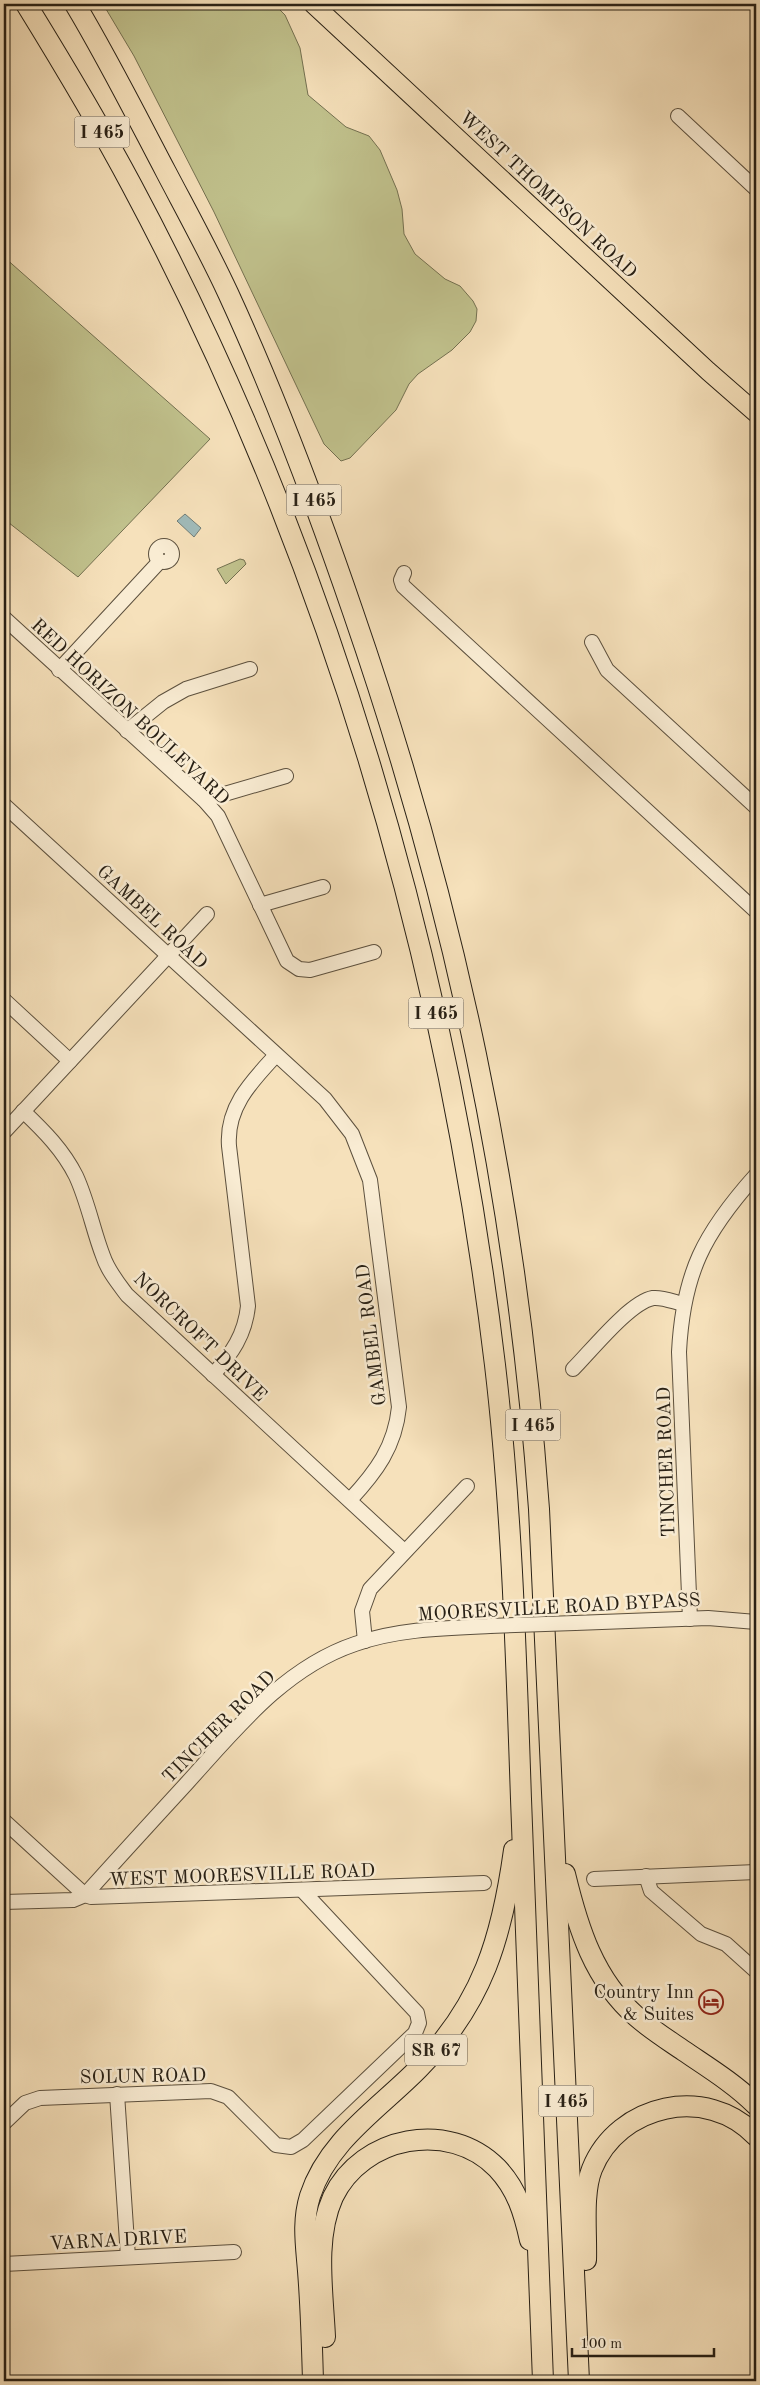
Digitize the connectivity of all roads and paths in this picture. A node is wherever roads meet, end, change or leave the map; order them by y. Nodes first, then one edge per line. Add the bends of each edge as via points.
1 (26, 4) edge
2 (74, 4) edge
3 (314, 4) edge
4 (678, 116) dead end
5 (756, 189) edge
6 (754, 405) edge
7 (160, 561) dead end
8 (404, 573) dead end
9 (4, 618) edge
10 (592, 642) dead end
11 (250, 669) dead end
12 (59, 670) junction
13 (127, 731) junction
14 (286, 776) dead end
15 (204, 800) junction
16 (4, 804) edge
17 (756, 807) edge
18 (323, 887) dead end
19 (260, 905) junction
20 (756, 911) edge
21 (207, 914) dead end
22 (374, 952) dead end
23 (167, 955) junction
24 (4, 1000) edge
25 (276, 1055) junction
26 (70, 1061) junction
27 (23, 1111) junction
28 (4, 1132) edge
29 (756, 1175) edge
30 (683, 1304) junction
31 (573, 1369) dead end
32 (213, 1375) junction
33 (467, 1486) dead end
34 (350, 1500) junction
35 (404, 1551) junction
36 (690, 1619) junction
37 (756, 1622) edge
38 (365, 1640) junction
39 (521, 1804) junction
40 (4, 1820) edge
41 (554, 1826) junction
42 (756, 1872) edge
43 (646, 1876) junction
44 (594, 1879) dead end
45 (484, 1883) dead end
46 (302, 1890) junction
47 (85, 1894) junction
48 (4, 1902) edge
49 (756, 1971) edge
50 (117, 2094) junction
51 (756, 2106) edge
52 (4, 2123) edge
53 (756, 2136) edge
54 (234, 2252) dead end
55 (128, 2257) junction
56 (4, 2264) edge
57 (541, 2291) junction
58 (579, 2379) edge
59 (314, 2381) edge
60 (327, 2381) edge
61 (543, 2381) edge

1 - 39 highway, I 465 via 133,189 255,446 336,658 401,872 422,952 455,1107 490,1331 508,1511
2 - 41 highway, I 465 via 123,87 205,246 268,385 330,542 384,703 432,864 472,1028 516,1282 539,1509
3 - 6 main road, WEST THOMPSON ROAD
4 - 5 street
7 - 12 street
8 - 20 street via 403,586
9 - 12 street, RED HORIZON BOULEVARD
10 - 17 street via 607,670
11 - 13 street via 174,695
12 - 13 street, RED HORIZON BOULEVARD
13 - 15 street, RED HORIZON BOULEVARD
14 - 15 street
15 - 19 street, RED HORIZON BOULEVARD via 224,826
16 - 23 street, GAMBEL ROAD
18 - 19 street
19 - 22 street, RED HORIZON BOULEVARD via 284,956 297,968 310,970
21 - 23 street
23 - 25 street, GAMBEL ROAD
23 - 26 street
24 - 26 street
25 - 32 street via 244,1091 229,1128 248,1306 237,1344
25 - 34 street, GAMBEL ROAD via 325,1099 352,1134 370,1180 399,1407 388,1452
26 - 27 street
27 - 28 street
27 - 32 street, NORCROFT DRIVE via 68,1161 114,1278 133,1302
29 - 30 street, TINCHER ROAD via 707,1238
30 - 31 street via 658,1298 636,1305
30 - 36 street, TINCHER ROAD via 679,1352
32 - 34 street, NORCROFT DRIVE
33 - 35 street
34 - 35 street, NORCROFT DRIVE
35 - 38 street via 366,1597 361,1620
36 - 37 street, MOORESVILLE ROAD BYPASS via 724,1618
36 - 38 street, MOORESVILLE ROAD BYPASS, bridge via 490,1626 413,1631
38 - 47 street, TINCHER ROAD via 313,1663 271,1695
39 - 57 highway, I 465
39 - 59 highway, SR 67 via 501,1926 488,1967 473,1997 432,2055 340,2143 320,2172 310,2195 304,2229
40 - 47 street
41 - 51 highway via 578,1925 589,1954 606,1981 637,2017 739,2089
41 - 58 highway, I 465
42 - 43 street
43 - 44 street
43 - 49 street via 651,1891 701,1934 726,1944
45 - 46 street, WEST MOORESVILLE ROAD
46 - 47 street, WEST MOORESVILLE ROAD via 100,1898
46 - 50 street, SOLUN ROAD via 417,2013 419,2023 415,2033 303,2140 291,2147 276,2144 228,2097 211,2091
47 - 48 street, WEST MOORESVILLE ROAD via 73,1900
50 - 52 street, SOLUN ROAD via 40,2098 26,2103
50 - 55 street
53 - 58 highway via 721,2112 686,2106 653,2111 636,2118 607,2142 587,2184 586,2357
54 - 55 street, VARNA DRIVE
55 - 56 street, VARNA DRIVE
57 - 60 highway via 522,2209 513,2188 497,2168 478,2153 446,2141 421,2139 388,2146 366,2158 348,2176 334,2197 325,2220 323,2265
57 - 61 highway, I 465

